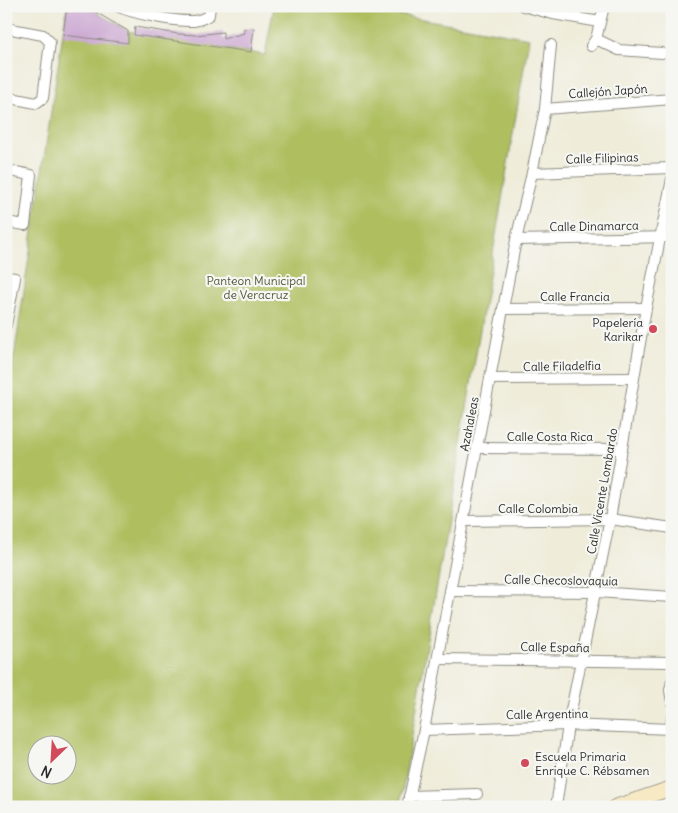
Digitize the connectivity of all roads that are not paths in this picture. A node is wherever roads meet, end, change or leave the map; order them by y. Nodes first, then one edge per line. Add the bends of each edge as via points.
1 (117, 6) edge
2 (210, 6) edge
3 (523, 6) edge
4 (604, 6) edge
5 (600, 22) junction
6 (6, 28) edge
7 (551, 45) dead end
8 (662, 53) dead end
9 (6, 97) edge
10 (672, 99) edge
11 (545, 109) junction
12 (672, 168) edge
13 (6, 170) edge
14 (532, 173) junction
15 (672, 179) edge
16 (6, 222) edge
17 (660, 237) junction
18 (672, 237) edge
19 (516, 240) junction
20 (6, 277) edge
21 (646, 308) junction
22 (504, 309) junction
23 (6, 325) edge
24 (634, 378) junction
25 (490, 379) junction
26 (477, 448) junction
27 (622, 449) junction
28 (610, 520) junction
29 (464, 521) junction
30 (672, 528) edge
31 (450, 591) junction
32 (596, 592) junction
33 (672, 597) edge
34 (438, 659) junction
35 (582, 660) junction
36 (672, 662) edge
37 (672, 681) edge
38 (672, 703) edge
39 (672, 717) edge
40 (568, 725) junction
41 (671, 729) edge
42 (424, 730) junction
43 (672, 788) edge
44 (477, 794) dead end
45 (408, 801) edge
46 (556, 807) edge
47 (615, 807) edge

1 - 2 street via 160,17 195,21 209,14
3 - 5 street
4 - 5 street
5 - 8 street via 593,43 619,50
6 - 9 street via 43,35 50,42 43,98 36,103
7 - 11 street, Azahaleas
10 - 11 street, Callejón Japón
11 - 14 street, Azahaleas
12 - 14 street, Calle Filipinas
13 - 16 street via 31,175 24,225
14 - 19 street, Azahaleas
15 - 17 street, Calle Vicente Lombardo
17 - 18 street, Calle Dinamarca
17 - 19 street, Calle Dinamarca
17 - 21 street, Calle Vicente Lombardo
19 - 22 street, Azahaleas
20 - 23 street via 15,278
21 - 22 street, Calle Francia
21 - 24 street, Calle Vicente Lombardo
22 - 25 street, Azahaleas
24 - 25 street, Calle Filadelfia
24 - 27 street, Calle Vicente Lombardo
25 - 26 street, Azahaleas
26 - 27 street, Calle Costa Rica
26 - 29 street, Azahaleas
27 - 28 street, Calle Vicente Lombardo
28 - 29 street, Calle Colombia
28 - 30 street, Calle Colombia
28 - 32 street, Calle Vicente Lombardo
29 - 31 street, Azahaleas
31 - 32 street, Calle Checoslovaquia
31 - 34 street, Azahaleas
32 - 33 street, Calle Checoslovaquia
32 - 35 street, Calle Vicente Lombardo
34 - 35 street, Calle España
34 - 42 street, Azahaleas
35 - 36 street, Calle España
35 - 40 street, Calle Vicente Lombardo
37 - 38 street
39 - 41 street
40 - 41 street, Calle Argentina
40 - 42 street, Calle Argentina
40 - 46 street, Calle Vicente Lombardo
42 - 45 street, Azahaleas
43 - 47 street
44 - 45 street

